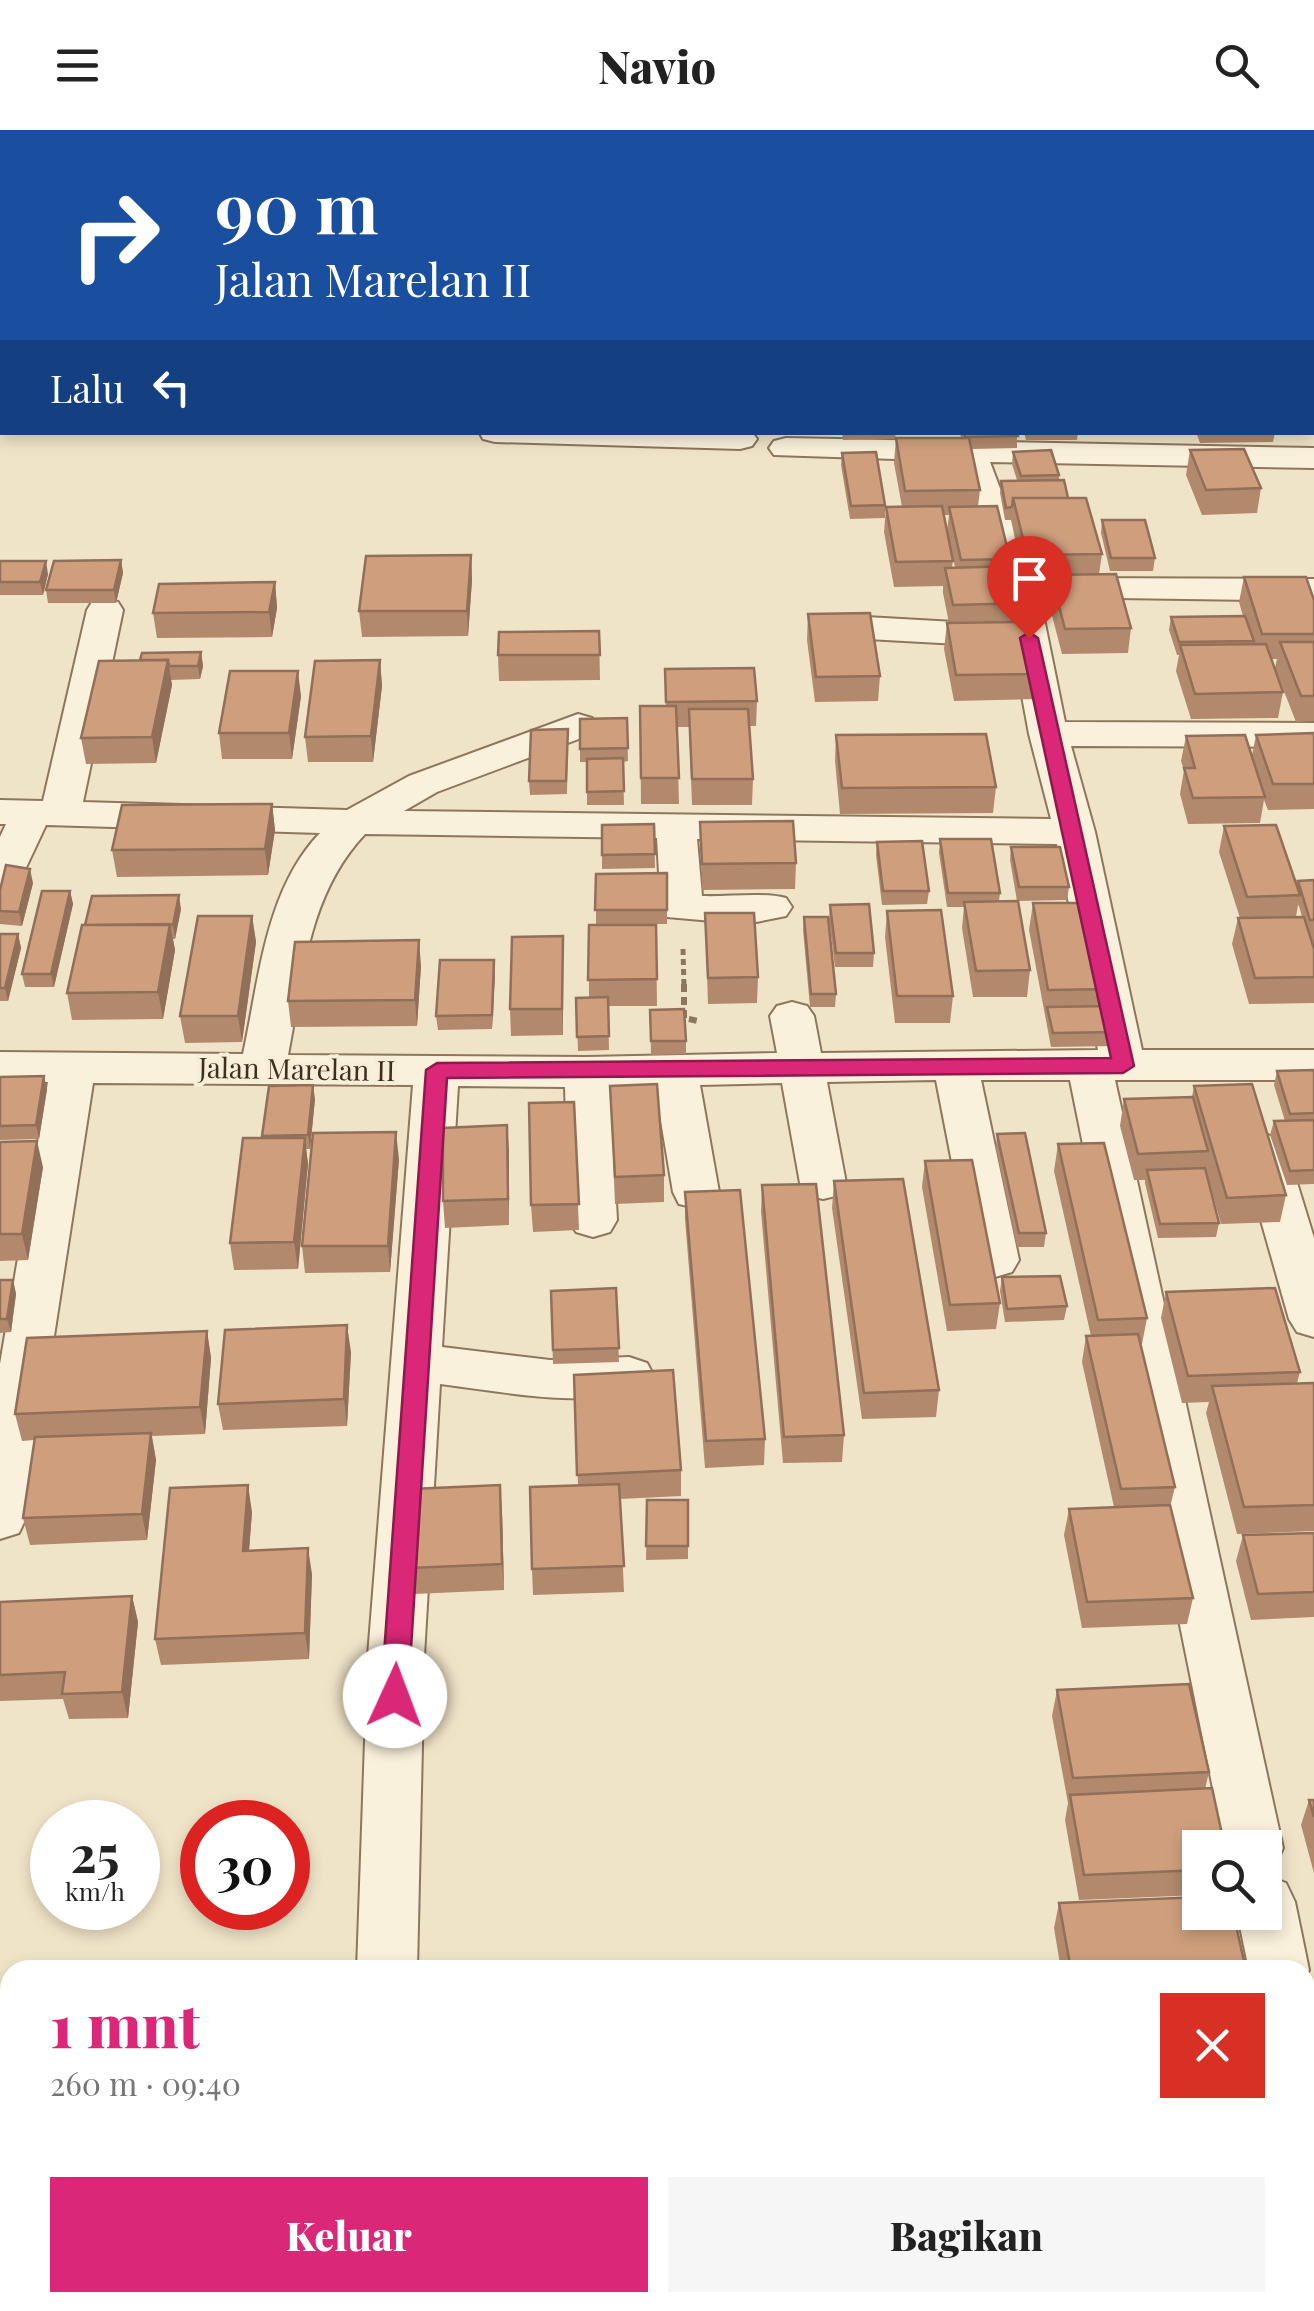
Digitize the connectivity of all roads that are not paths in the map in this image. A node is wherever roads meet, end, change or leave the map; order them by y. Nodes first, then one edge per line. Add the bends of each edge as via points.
1 (587, 435) edge
2 (740, 440) dead end
3 (786, 448) dead end
4 (969, 452) junction
5 (1314, 458) edge
6 (1020, 589) junction
7 (1314, 590) edge
8 (104, 610) dead end
9 (831, 626) edge
10 (1029, 638) junction
11 (578, 726) edge
12 (1048, 734) junction
13 (1314, 735) edge
14 (30, 814) edge
15 (354, 822) junction
16 (676, 824) junction
17 (1075, 832) junction
18 (0, 882) edge
19 (771, 907) dead end
20 (792, 1016) dead end
21 (955, 1064) junction
22 (1314, 1064) edge
23 (1106, 1065) junction
24 (1239, 1065) junction
25 (0, 1067) edge
26 (262, 1067) junction
27 (801, 1068) junction
28 (73, 1070) junction
29 (437, 1070) junction
30 (675, 1071) junction
31 (587, 1072) junction
32 (823, 1183) dead end
33 (696, 1192) edge
34 (593, 1220) dead end
35 (996, 1260) edge
36 (1314, 1320) edge
37 (418, 1363) junction
38 (630, 1376) edge
39 (0, 1518) edge
40 (1251, 1830) edge
41 (1271, 1930) edge
42 (387, 1960) edge
43 (1277, 1960) edge

1 - 2 street
3 - 4 street
4 - 5 street
4 - 6 street
6 - 7 street
6 - 10 street
8 - 14 street
9 - 10 street
10 - 12 street
11 - 15 street via 423,784
12 - 13 street
12 - 17 street
14 - 15 street
14 - 18 street
15 - 16 street
15 - 26 street via 326,851 295,910
16 - 17 street
16 - 19 street via 682,908
17 - 23 street
20 - 27 street
21 - 23 street, Jalan Marelan II
21 - 27 street, Jalan Marelan II
21 - 35 street
22 - 24 street, Jalan Marelan II
23 - 24 street, Jalan Marelan II
23 - 40 street
24 - 36 street
25 - 28 street, Jalan Marelan II
26 - 28 street, Jalan Marelan II
26 - 29 street, Jalan Marelan II
27 - 30 street, Jalan Marelan II
27 - 32 street
28 - 39 street
29 - 31 street, Jalan Marelan II
29 - 37 street
30 - 31 street, Jalan Marelan II
30 - 33 street
31 - 34 street
37 - 38 street via 550,1378
37 - 42 street via 396,1656
41 - 43 street

